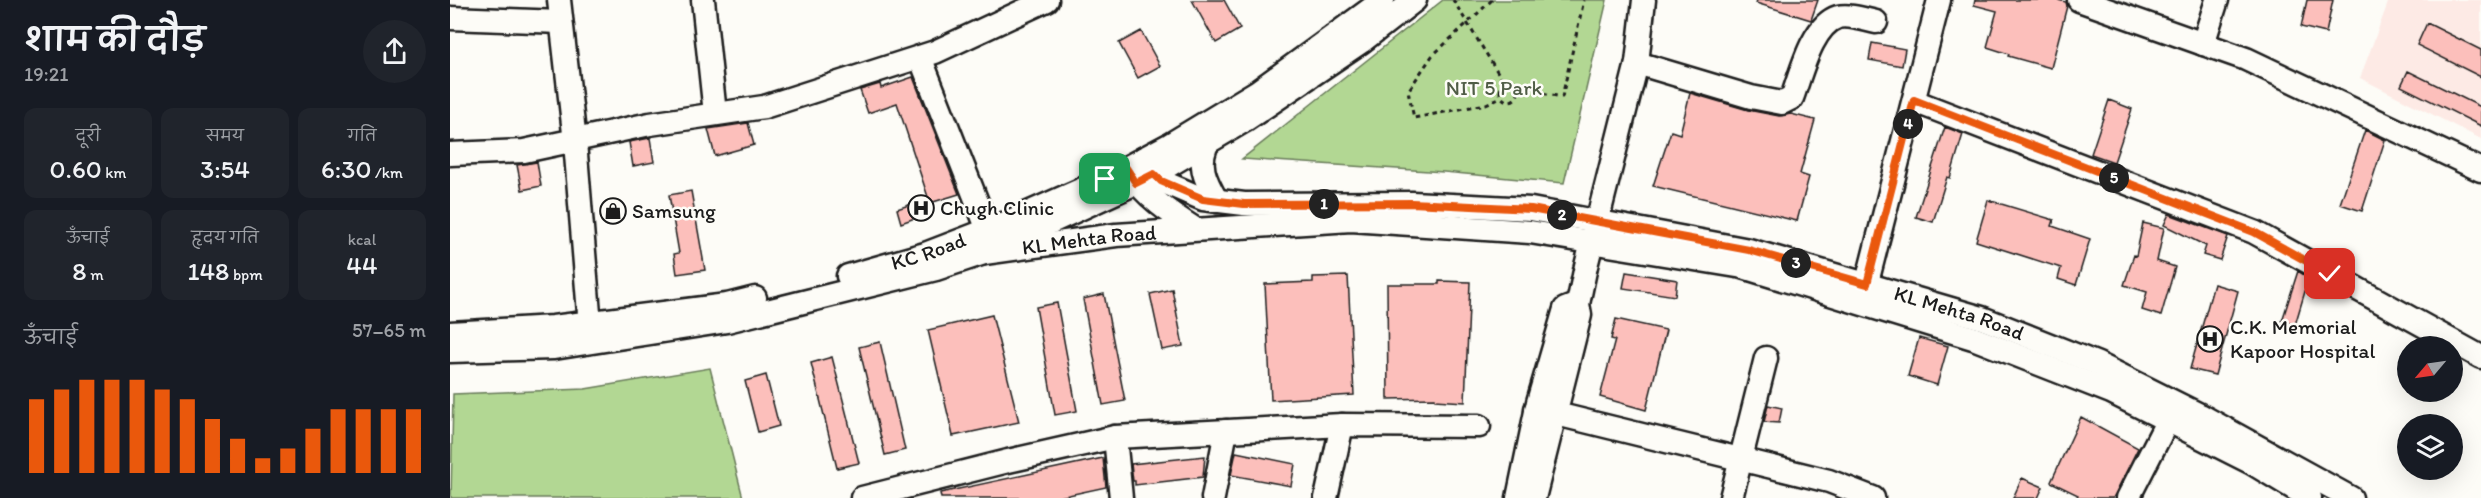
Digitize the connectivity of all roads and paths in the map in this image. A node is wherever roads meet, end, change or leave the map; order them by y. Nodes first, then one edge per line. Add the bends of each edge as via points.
1 (703, 0) edge
2 (1047, 0) edge
3 (1383, 0) edge
4 (1415, 0) edge
5 (1453, 0) edge
6 (1492, 0) edge
7 (1584, 0) edge
8 (1644, 0) edge
9 (1939, 0) edge
10 (2217, 0) edge
11 (2094, 2) edge
12 (560, 11) edge
13 (450, 18) edge
14 (1467, 22) junction
15 (1876, 22) dead end
16 (2203, 44) junction
17 (920, 57) junction
18 (1636, 63) junction
19 (1505, 84) junction
20 (1517, 88) junction
21 (1501, 97) junction
22 (1914, 100) junction
23 (715, 114) junction
24 (1209, 140) junction
25 (575, 141) junction
26 (450, 154) edge
27 (2481, 170) edge
28 (1140, 171) junction
29 (1217, 201) junction
30 (1195, 229) junction
31 (988, 230) junction
32 (1594, 232) junction
33 (984, 253) junction
34 (1864, 294) junction
35 (450, 333) edge
36 (591, 333) junction
37 (450, 351) edge
38 (2481, 357) edge
39 (1766, 358) dead end
40 (1546, 411) junction
41 (2172, 412) junction
42 (1342, 425) junction
43 (1479, 426) dead end
44 (1227, 431) junction
45 (1115, 437) junction
46 (1740, 458) junction
47 (862, 498) edge
48 (1121, 498) edge
49 (1213, 498) edge
50 (1326, 498) edge
51 (1518, 498) edge
52 (1534, 498) edge
53 (1731, 498) edge
54 (1873, 498) edge
55 (2128, 498) edge
56 (2310, 498) edge
57 (2351, 498) edge

1 - 23 street
2 - 17 street
3 - 28 street, KC Road
4 - 24 street via 1361,42
5 - 14 path
6 - 14 path
7 - 20 path via 1562,97
8 - 18 street
9 - 22 street
10 - 16 street
11 - 16 street
12 - 13 street
12 - 25 street
14 - 19 path
14 - 21 path via 1432,56 1408,91 1414,118 1486,104
15 - 18 street via 1840,16 1825,24 1813,41 1792,98 1782,103
16 - 27 street via 2246,59
17 - 23 street via 764,107
17 - 31 street
18 - 32 street
19 - 20 path via 1512,83
19 - 21 path via 1500,90
20 - 21 path via 1514,101 1507,102
22 - 34 street
22 - 38 street via 2254,232
23 - 25 street
24 - 28 street
24 - 29 street via 1203,149 1201,167
25 - 26 street via 524,151
25 - 36 street
28 - 29 street, KL Mehta Road
28 - 30 street, KL Mehta Road via 1165,210
28 - 31 street, KC Road via 1105,179
28 - 33 street
29 - 32 street, KL Mehta Road via 1531,209
30 - 32 street, KL Mehta Road via 1350,220 1530,232
30 - 33 street, KL Mehta Road
31 - 36 street, KC Road via 925,254 818,284
32 - 34 street, KL Mehta Road
32 - 40 street via 1578,304 1565,309
33 - 36 street via 936,269 727,321
34 - 41 street, KL Mehta Road via 2111,392
35 - 36 street, KC Road via 554,327
36 - 37 street via 554,348
39 - 46 street
40 - 46 street
40 - 51 street
40 - 52 street
41 - 55 street
41 - 56 street, KL Mehta Road
41 - 57 street, KL Mehta Road
42 - 43 street
42 - 44 street
42 - 50 street
44 - 45 street
44 - 49 street
45 - 47 street
45 - 48 street
46 - 53 street
46 - 54 street via 1829,481

